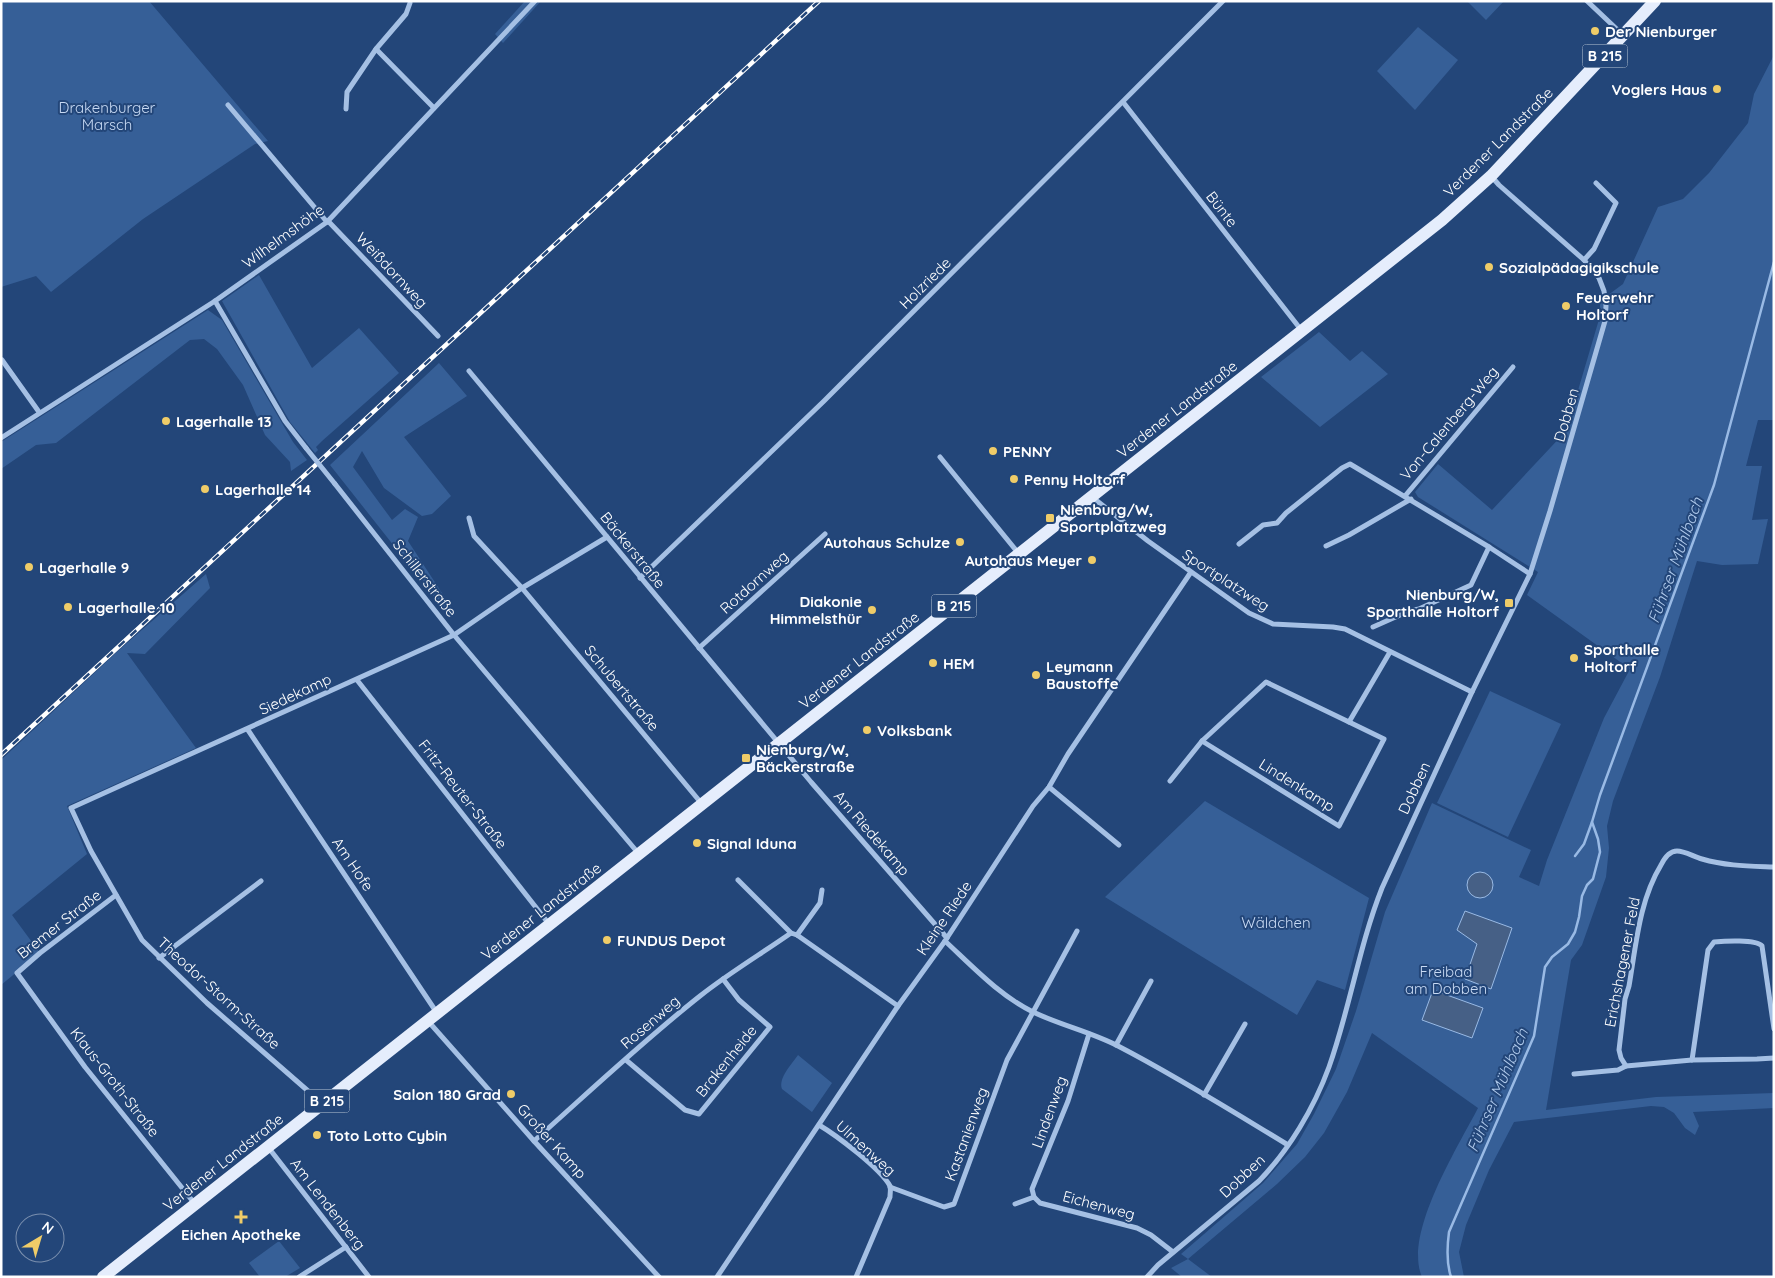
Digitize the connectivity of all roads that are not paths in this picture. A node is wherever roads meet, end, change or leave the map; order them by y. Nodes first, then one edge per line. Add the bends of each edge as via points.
1 (535, 1) edge
2 (1224, 1) edge
3 (1587, 1) edge
4 (1655, 1) edge
5 (410, 3) dead end
6 (1623, 36) junction
7 (376, 50) junction
8 (1123, 102) junction
9 (228, 105) dead end
10 (434, 108) junction
11 (346, 109) dead end
12 (1491, 176) junction
13 (1596, 183) dead end
14 (328, 221) junction
15 (1584, 260) junction
16 (214, 301) junction
17 (1302, 331) junction
18 (438, 336) dead end
19 (2, 360) edge
20 (1513, 367) dead end
21 (469, 371) dead end
22 (39, 412) junction
23 (1, 438) edge
24 (940, 457) dead end
25 (1092, 497) junction
26 (1408, 497) junction
27 (469, 518) dead end
28 (825, 534) dead end
29 (607, 537) junction
30 (1239, 544) dead end
31 (1326, 546) dead end
32 (1489, 547) junction
33 (1019, 555) junction
34 (1191, 572) junction
35 (1530, 574) junction
36 (640, 578) junction
37 (522, 588) junction
38 (1373, 627) dead end
39 (455, 636) junction
40 (699, 648) junction
41 (1390, 652) junction
42 (357, 680) junction
43 (1472, 692) junction
44 (1349, 722) junction
45 (248, 730) junction
46 (1202, 740) junction
47 (780, 743) junction
48 (1170, 781) dead end
49 (1048, 787) junction
50 (702, 804) junction
51 (71, 808) joint
52 (1119, 845) dead end
53 (639, 854) junction
54 (1774, 867) edge
55 (738, 880) dead end
56 (261, 881) dead end
57 (822, 890) dead end
58 (116, 895) junction
59 (550, 924) junction
60 (1077, 931) dead end
61 (794, 934) junction
62 (946, 940) junction
63 (159, 958) junction
64 (17, 973) joint
65 (723, 979) junction
66 (1151, 981) dead end
67 (898, 1006) junction
68 (1033, 1012) junction
69 (433, 1017) junction
70 (1245, 1024) dead end
71 (1774, 1029) edge
72 (1089, 1034) junction
73 (1116, 1045) junction
74 (1774, 1058) edge
75 (626, 1060) junction
76 (1692, 1060) junction
77 (1626, 1066) junction
78 (1574, 1074) dead end
79 (1204, 1095) junction
80 (323, 1104) junction
81 (819, 1124) junction
82 (534, 1140) junction
83 (1288, 1145) junction
84 (267, 1147) junction
85 (890, 1187) junction
86 (1034, 1197) junction
87 (196, 1204) junction
88 (1015, 1204) dead end
89 (346, 1247) junction
90 (1173, 1252) junction
91 (103, 1277) edge
92 (299, 1277) edge
93 (369, 1277) edge
94 (659, 1277) edge
95 (717, 1277) edge
96 (856, 1277) edge
97 (1147, 1277) edge

1 - 10 street, Wilhelmshöhe
2 - 8 street, Holzriede
3 - 6 street
4 - 6 main road, Verdener Landstraße / B 215
5 - 7 street via 406,14
6 - 12 main road, Verdener Landstraße / B 215
7 - 10 street
7 - 11 street via 347,92
8 - 17 street, Bünte
8 - 36 street, Holzriede via 824,402
9 - 14 street, Weißdornweg
10 - 14 street, Wilhelmshöhe
12 - 15 street, Dobben
12 - 17 main road, Verdener Landstraße / B 215 via 1442,220
13 - 15 street via 1616,203 1594,249
14 - 16 street, Wilhelmshöhe
14 - 18 street, Weißdornweg
15 - 35 street, Dobben via 1599,278 1604,291 1605,321
16 - 22 street, Wilhelmshöhe
16 - 39 street, Schillerstraße, bridge via 285,421
17 - 25 main road, Verdener Landstraße / B 215
19 - 22 street
20 - 26 street, Von-Calenberg-Weg
21 - 29 street, Bäckerstraße
22 - 23 street, Wilhelmshöhe
24 - 33 street
25 - 33 main road, Verdener Landstraße / B 215
25 - 34 street, Sportplatzweg
26 - 30 street, Von-Calenberg-Weg via 1350,464 1277,523 1263,525
26 - 31 street, Von-Calenberg-Weg
26 - 32 street, Von-Calenberg-Weg
27 - 37 street via 474,536
28 - 40 street, Rotdornweg
29 - 36 street, Bäckerstraße
29 - 37 street, Siedekamp
32 - 35 street, Von-Calenberg-Weg
32 - 38 street via 1471,585
33 - 47 main road, Verdener Landstraße / B 215
34 - 41 street, Sportplatzweg via 1249,613 1273,624 1345,629
34 - 49 street, Kleine Riede
35 - 43 street, Dobben
36 - 40 street, Bäckerstraße
37 - 39 street, Siedekamp
37 - 50 street, Schubertstraße
39 - 42 street, Siedekamp
39 - 53 street, Schillerstraße
40 - 47 street, Bäckerstraße
41 - 43 street, Sportplatzweg
41 - 44 street
42 - 45 street, Siedekamp
42 - 59 street, Fritz-Reuter-Straße
43 - 83 street, Dobben via 1382,888 1371,916 1328,1070 1309,1111
44 - 46 street, Lindenkamp via 1266,682
44 - 46 street, Lindenkamp via 1384,739 1339,826
45 - 51 street, Siedekamp
45 - 69 street, Am Hofe
46 - 48 street, Lindenkamp
47 - 50 main road, Verdener Landstraße / B 215
47 - 62 street, Am Riedekamp
49 - 52 street
49 - 62 street, Kleine Riede
50 - 53 main road, Verdener Landstraße / B 215
51 - 58 street, Theodor-Storm-Straße
53 - 59 main road, Verdener Landstraße / B 215
54 - 77 street, Erichshagener Feld via 1730,865 1678,851 1666,857 1645,901 1625,999 1619,1050
55 - 61 street
56 - 63 street
57 - 61 street, Rosenweg via 820,903
58 - 63 street, Theodor-Storm-Straße via 142,940
58 - 64 street, Bremer Straße
59 - 69 main road, Verdener Landstraße / B 215
60 - 68 street
61 - 65 street, Rosenweg
61 - 67 street
62 - 67 street, Kleine Riede
62 - 68 street, Am Riedekamp via 986,978
63 - 80 street, Theodor-Storm-Straße
64 - 87 street, Klaus-Groth-Straße via 85,1067
65 - 75 street, Rosenweg
65 - 75 street, Brakenheide via 739,1000 770,1026 699,1114 685,1110
66 - 73 street
67 - 81 street, Kleine Riede
68 - 72 street, Am Riedekamp
68 - 85 street, Kastanienweg via 1007,1060 954,1204 944,1207
69 - 80 main road, Verdener Landstraße / B 215
69 - 82 street, Großer Kamp
70 - 79 street
71 - 76 street via 1762,946 1757,942 1714,942 1708,950
72 - 73 street, Am Riedekamp
72 - 86 street, Lindenweg via 1068,1101 1032,1189
73 - 79 street, Am Riedekamp
74 - 76 street
75 - 82 street, Rosenweg
76 - 77 street
77 - 78 street via 1618,1070
79 - 83 street, Am Riedekamp
80 - 84 main road, Verdener Landstraße / B 215
81 - 85 street, Ulmenweg via 855,1151 882,1175
81 - 95 street, Kleine Riede
82 - 94 street, Großer Kamp
83 - 90 street, Dobben via 1259,1181
84 - 87 main road, Verdener Landstraße / B 215
84 - 89 street, Am Lendenberg
85 - 96 street, Ulmenweg via 890,1197
86 - 88 street
86 - 90 street, Eichenweg via 1040,1203 1137,1228
87 - 91 main road, Verdener Landstraße / B 215
89 - 92 street
89 - 93 street, Am Lendenberg
90 - 97 street, Dobben

